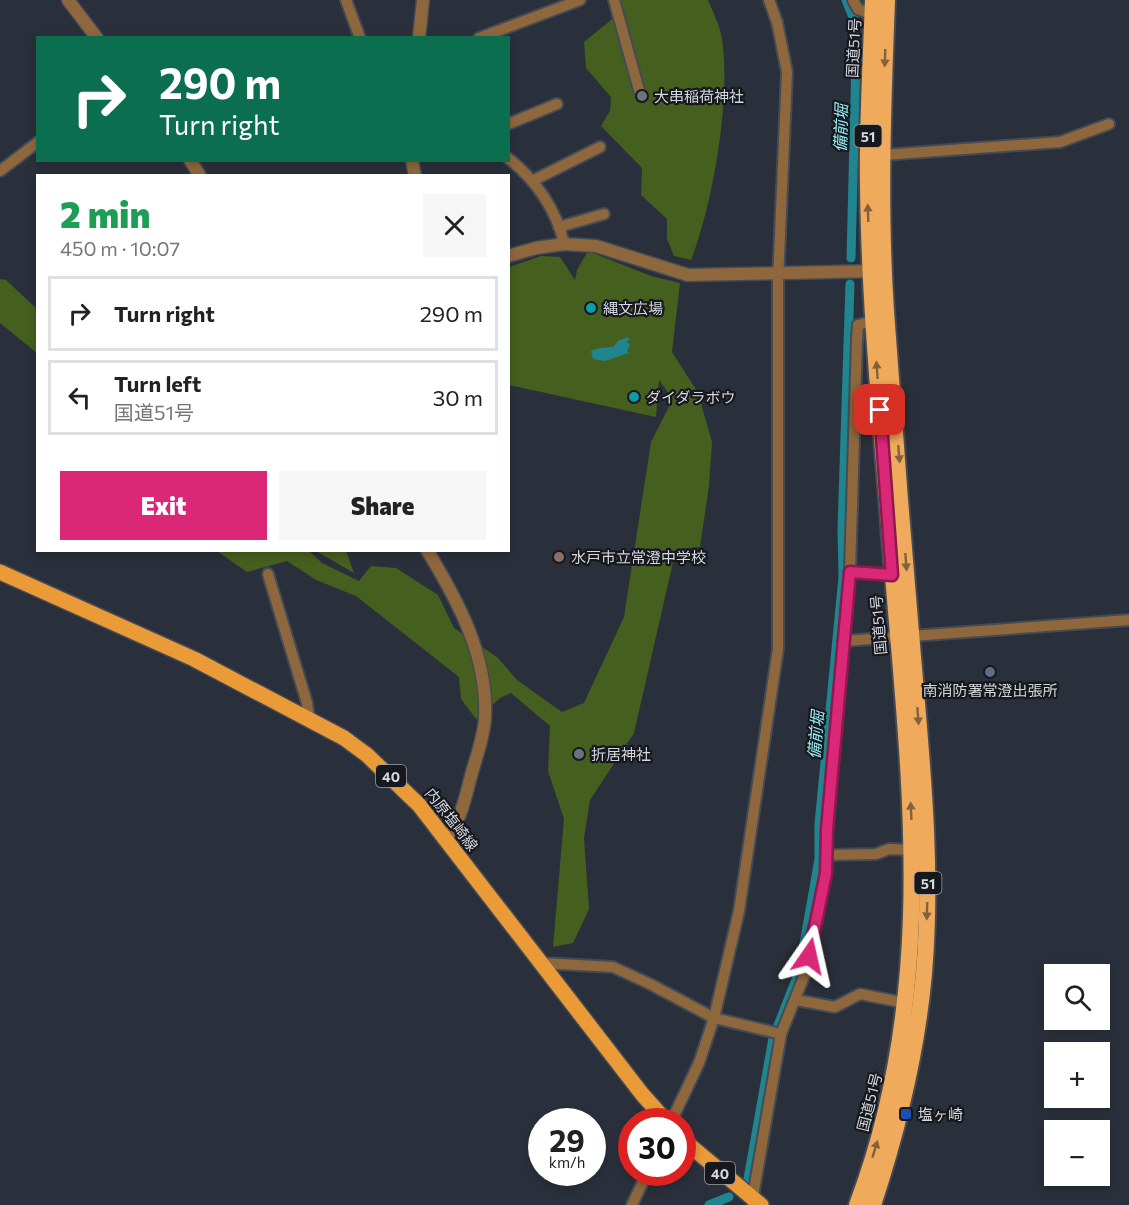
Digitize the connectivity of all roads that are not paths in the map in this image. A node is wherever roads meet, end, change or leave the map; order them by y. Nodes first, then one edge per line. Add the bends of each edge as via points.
1 (68, 0) edge
2 (346, 0) edge
3 (423, 0) edge
4 (580, 0) edge
5 (614, 0) edge
6 (769, 0) edge
7 (853, 0) edge
8 (887, 0) edge
9 (873, 7) edge
10 (95, 36) edge
11 (359, 36) edge
12 (419, 36) edge
13 (484, 36) edge
14 (639, 90) dead end
15 (556, 104) dead end
16 (510, 123) edge
17 (1109, 124) dead end
18 (36, 144) edge
19 (600, 147) dead end
20 (883, 155) junction
21 (510, 160) edge
22 (0, 171) edge
23 (534, 180) junction
24 (604, 214) dead end
25 (560, 227) junction
26 (564, 244) junction
27 (510, 255) edge
28 (877, 271) junction
29 (778, 273) junction
30 (873, 321) junction
31 (428, 552) edge
32 (0, 572) edge
33 (850, 572) junction
34 (268, 574) dead end
35 (892, 575) junction
36 (1129, 620) edge
37 (904, 637) junction
38 (843, 641) junction
39 (309, 719) junction
40 (445, 839) junction
41 (912, 850) junction
42 (827, 855) junction
43 (541, 963) junction
44 (796, 1000) junction
45 (906, 1003) junction
46 (714, 1018) junction
47 (776, 1033) junction
48 (658, 1108) edge
49 (676, 1108) edge
50 (696, 1150) edge
51 (641, 1186) edge
52 (755, 1203) edge
53 (632, 1205) edge
54 (857, 1205) edge
55 (873, 1205) edge

1 - 10 street
2 - 11 street
3 - 12 street
4 - 13 street
5 - 14 street
6 - 29 street via 787,72
7 - 9 street via 858,9
8 -> 20 highway, 国道51号 / 51
28 -> 9 highway, 国道51号 / 51 via 868,125
15 - 16 street
17 - 20 street via 1060,142
18 - 22 street
19 - 23 street
20 - 28 highway, 国道51号 / 51
21 - 23 street
23 - 25 street
24 - 25 street
25 - 26 street
26 - 27 street
26 - 29 street via 596,246 688,275
28 - 29 street
28 - 30 highway, 国道51号 / 51
28 -> 37 highway, 国道51号 / 51
29 - 46 street via 778,649 740,911
30 - 33 street via 858,326 856,339
35 -> 30 highway, 国道51号 / 51
31 - 40 street via 468,626 484,697 484,729 461,813
32 - 39 main road, 内原塩崎線 / 40 via 146,635
33 - 35 street
33 - 38 street
34 - 39 street
35 - 37 highway, 国道51号 / 51
36 - 37 street
37 - 38 street
41 -> 37 highway, 国道51号 / 51
37 -> 55 highway, 国道51号 / 51 via 928,850 927,933 907,1087
38 - 42 street
39 - 40 main road, 内原塩崎線 / 40 via 344,738 386,771
40 - 43 main road, 内原塩崎線 / 40
41 - 42 street
41 - 45 highway, 国道51号 / 51 via 913,932
42 - 44 street via 809,956
43 - 46 street via 613,968
43 - 48 main road, 内原塩崎線 / 40
44 - 45 street via 835,1007 860,994
44 - 47 street
54 -> 45 highway, 国道51号 / 51 via 883,1121
46 - 47 street
46 - 49 street via 699,1064
47 - 52 street
50 - 52 main road, 40
51 - 53 street

